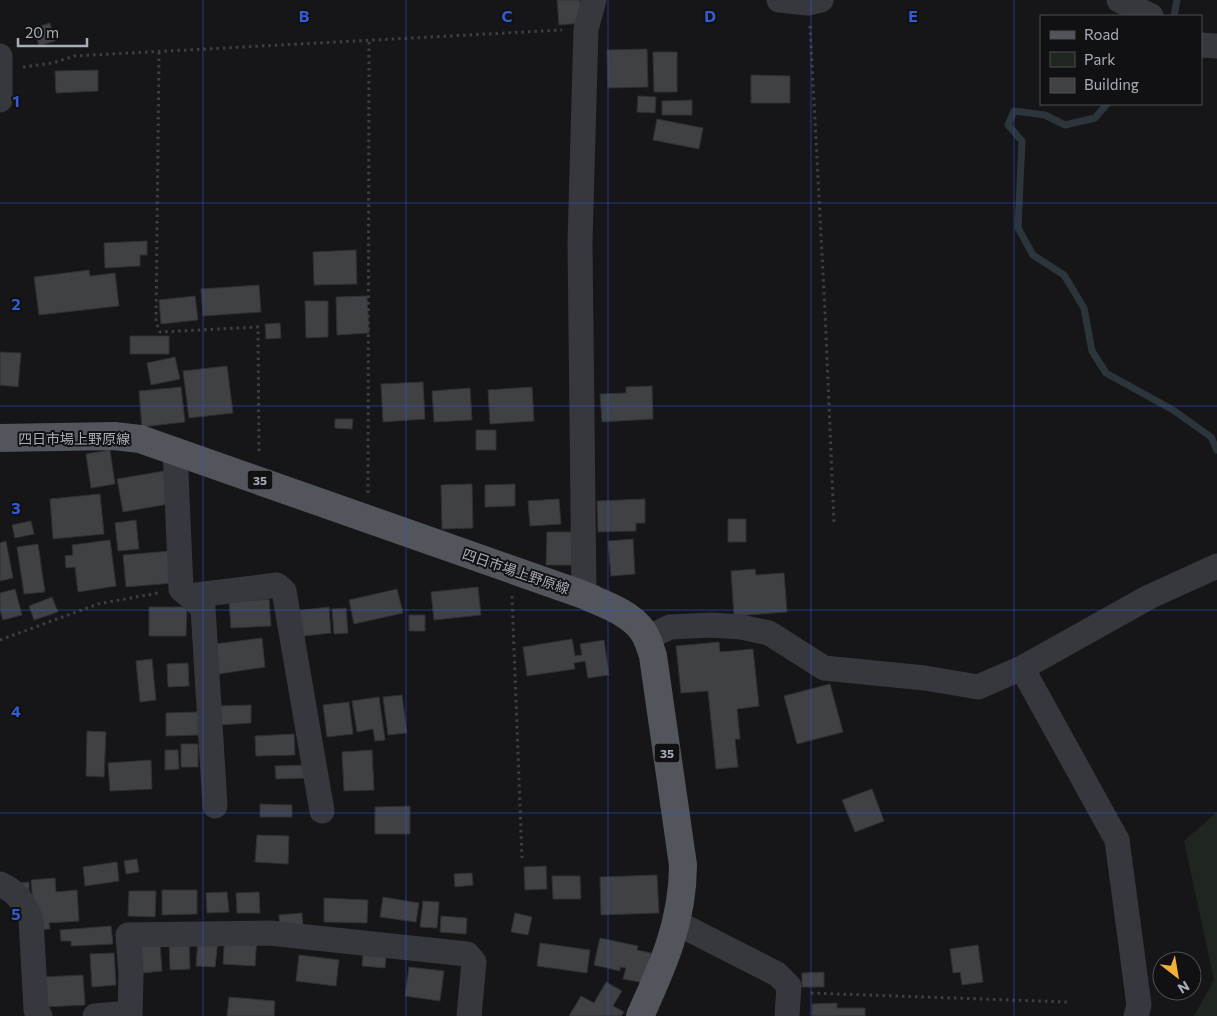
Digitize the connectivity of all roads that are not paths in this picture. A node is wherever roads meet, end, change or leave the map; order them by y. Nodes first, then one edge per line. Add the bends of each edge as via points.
1 (594, 0) edge
2 (780, 0) edge
3 (1119, 0) edge
4 (815, 2) edge
5 (1149, 15) edge
6 (1202, 45) edge
7 (1217, 46) edge
8 (0, 63) edge
9 (0, 100) edge
10 (0, 438) edge
11 (175, 450) junction
12 (1217, 566) edge
13 (185, 593) junction
14 (584, 595) junction
15 (647, 638) junction
16 (1022, 668) junction
17 (215, 806) dead end
18 (322, 811) dead end
19 (0, 884) edge
20 (677, 923) junction
21 (788, 1004) edge
22 (130, 1015) edge
23 (40, 1016) edge
24 (95, 1016) edge
25 (470, 1016) edge
26 (640, 1016) edge
27 (1136, 1016) edge

1 - 14 street via 586,29 580,242
2 - 4 street
3 - 5 street
6 - 7 street
8 - 9 street
10 - 11 main road, 四日市場上野原線 / 35 via 114,436 140,439
11 - 13 street
11 - 14 main road, 四日市場上野原線 / 35
12 - 16 street via 1149,597
13 - 17 street via 203,608
13 - 18 street via 276,585 284,591
14 - 15 main road, 四日市場上野原線 / 35 via 622,613 641,628
15 - 16 street via 670,627 741,626 769,633 824,668 978,687
15 - 20 main road, 四日市場上野原線 / 35 via 653,656 683,865
16 - 27 street via 1116,840 1139,1005
19 - 23 street via 13,889 31,919 36,1010
20 - 21 street via 777,974 789,986
20 - 26 main road, 四日市場上野原線 / 35 via 659,976
22 - 24 street
22 - 25 street via 128,935 269,932 466,954 474,962

